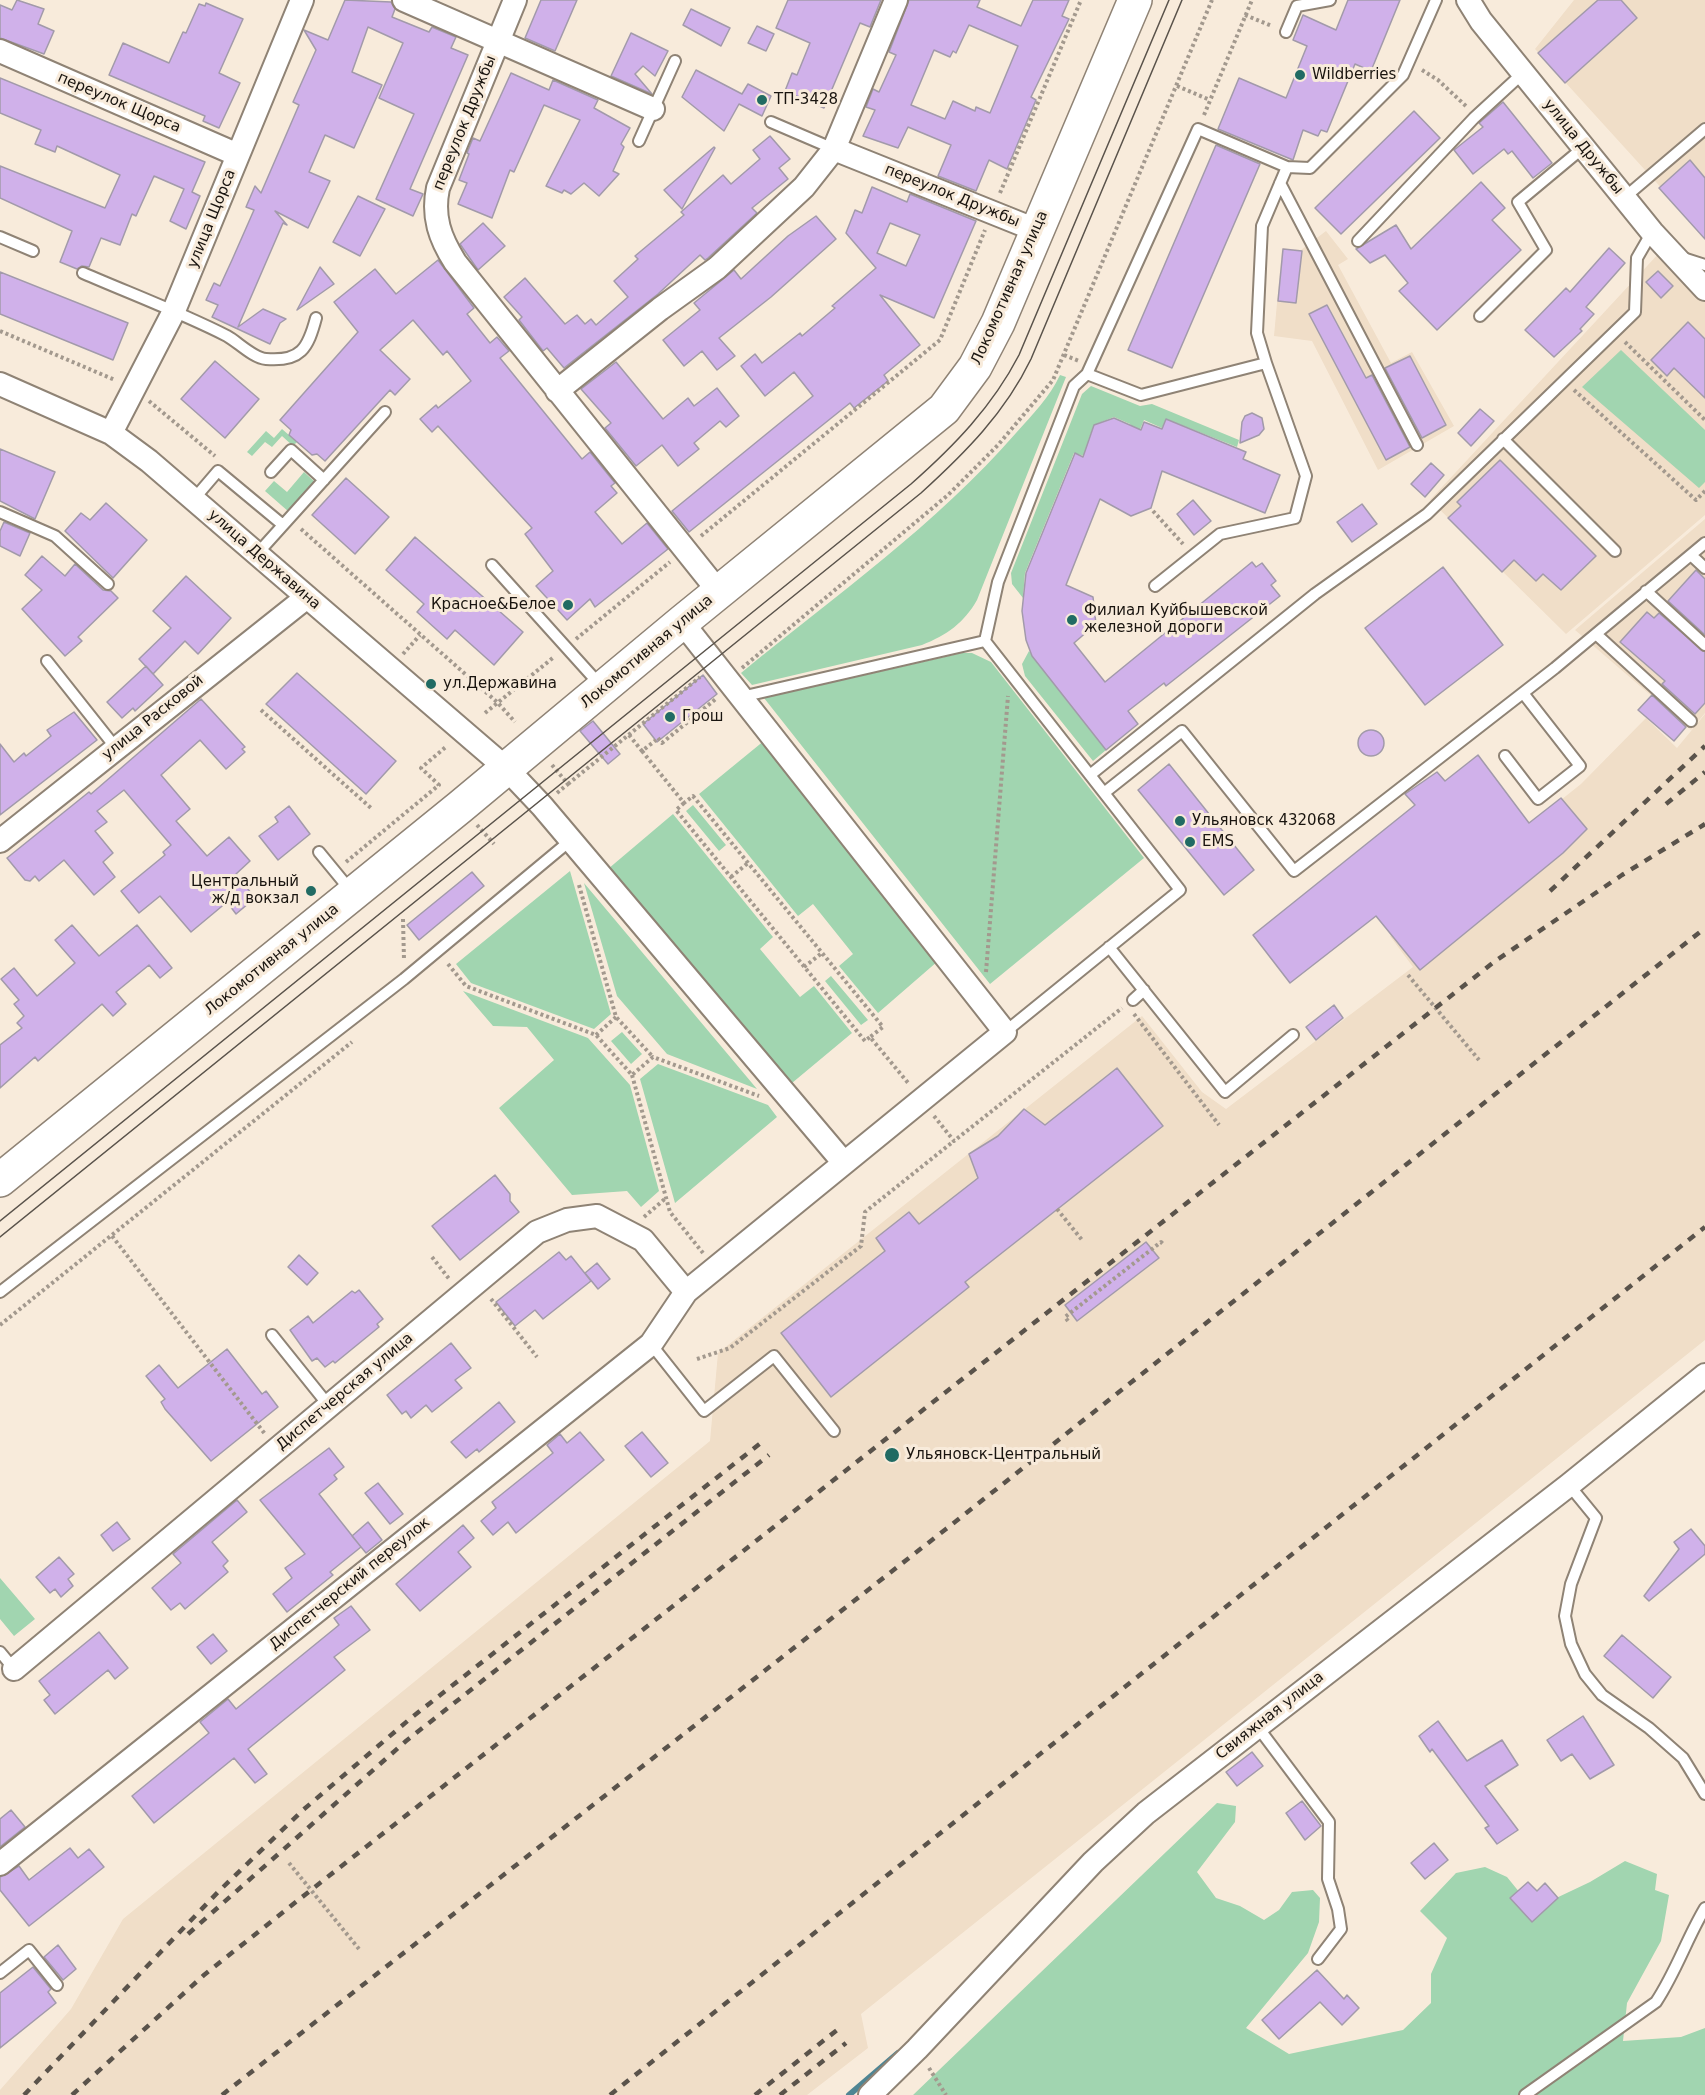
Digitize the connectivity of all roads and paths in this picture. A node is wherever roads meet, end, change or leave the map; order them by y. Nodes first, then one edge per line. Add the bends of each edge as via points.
1 (302, 0) edge
2 (404, 0) edge
3 (515, 0) edge
4 (896, 0) edge
5 (1082, 0) edge
6 (1135, 0) edge
7 (1212, 0) edge
8 (1252, 0) edge
9 (1330, 0) edge
10 (1436, 0) edge
11 (1468, 0) edge
12 (1245, 15) junction
13 (1286, 32) joint
14 (498, 41) junction
15 (0, 51) edge
16 (675, 61) dead end
17 (1408, 62) junction
18 (1523, 73) junction
19 (1177, 86) junction
20 (1210, 100) junction
21 (652, 109) junction
22 (1476, 116) junction
23 (771, 122) dead end
24 (1198, 129) junction
25 (1705, 129) edge
26 (639, 141) dead end
27 (1584, 147) junction
28 (834, 149) junction
29 (238, 154) junction
30 (1287, 167) junction
31 (1280, 183) junction
32 (1624, 198) junction
33 (992, 213) junction
34 (1036, 230) junction
35 (1652, 232) junction
36 (0, 237) edge
37 (1358, 241) dead end
38 (33, 251) dead end
39 (1674, 255) junction
40 (1705, 265) edge
41 (82, 273) dead end
42 (1705, 289) edge
43 (173, 313) junction
44 (1480, 316) dead end
45 (316, 318) dead end
46 (1614, 332) junction
47 (1266, 363) junction
48 (1087, 374) junction
49 (1563, 381) junction
50 (0, 384) edge
51 (557, 391) junction
52 (385, 412) dead end
53 (1705, 420) edge
54 (111, 433) junction
55 (1503, 440) junction
56 (1417, 445) dead end
57 (271, 472) dead end
58 (324, 480) junction
59 (1705, 491) edge
60 (194, 499) junction
61 (1153, 511) dead end
62 (0, 512) edge
63 (283, 525) junction
64 (1705, 543) edge
65 (685, 549) junction
66 (1616, 550) dead end
67 (258, 554) junction
68 (1194, 555) junction
69 (1691, 555) junction
70 (492, 565) dead end
71 (1705, 568) edge
72 (108, 584) dead end
73 (1155, 586) dead end
74 (1646, 591) junction
75 (719, 592) junction
76 (307, 597) junction
77 (682, 622) junction
78 (1596, 634) junction
79 (984, 641) junction
80 (1705, 645) edge
81 (566, 647) junction
82 (47, 661) dead end
83 (1010, 674) junction
84 (699, 678) dead end
85 (734, 687) junction
86 (603, 688) junction
87 (1523, 693) junction
88 (498, 703) junction
89 (261, 710) dead end
90 (485, 713) dead end
91 (1691, 721) dead end
92 (515, 722) dead end
93 (629, 735) junction
94 (447, 745) dead end
95 (116, 748) junction
96 (642, 751) junction
97 (1505, 756) dead end
98 (552, 765) dead end
99 (507, 769) junction
100 (1090, 775) junction
101 (568, 784) junction
102 (1104, 793) junction
103 (684, 803) junction
104 (542, 806) junction
105 (372, 809) dead end
106 (472, 820) dead end
107 (571, 840) junction
108 (0, 841) edge
109 (495, 844) dead end
110 (319, 852) dead end
111 (748, 863) junction
112 (731, 877) junction
113 (344, 882) junction
114 (579, 884) dead end
115 (1109, 947) junction
116 (822, 953) junction
117 (457, 957) dead end
118 (448, 964) junction
119 (804, 967) junction
120 (439, 971) dead end
121 (1408, 975) dead end
122 (1144, 990) junction
123 (1130, 1002) junction
124 (984, 1004) junction
125 (616, 1017) junction
126 (1005, 1032) junction
127 (596, 1035) junction
128 (1293, 1035) dead end
129 (359, 1036) dead end
130 (870, 1037) junction
131 (653, 1057) junction
132 (1479, 1060) dead end
133 (632, 1075) junction
134 (762, 1096) dead end
135 (921, 1099) junction
136 (1219, 1125) dead end
137 (954, 1142) junction
138 (844, 1163) junction
139 (0, 1180) edge
140 (666, 1198) junction
141 (1057, 1209) dead end
142 (628, 1232) junction
143 (112, 1235) junction
144 (1082, 1240) dead end
145 (1164, 1245) dead end
146 (432, 1257) dead end
147 (715, 1268) junction
148 (469, 1288) junction
149 (0, 1292) edge
150 (686, 1292) junction
151 (1068, 1321) dead end
152 (0, 1325) edge
153 (272, 1335) dead end
154 (651, 1344) junction
155 (537, 1357) dead end
156 (697, 1359) dead end
157 (1705, 1375) edge
158 (328, 1406) junction
159 (834, 1431) dead end
160 (276, 1449) junction
161 (1569, 1485) junction
162 (0, 1652) edge
163 (14, 1670) joint
164 (1257, 1726) junction
165 (1705, 1794) edge
166 (289, 1863) dead end
167 (0, 1864) edge
168 (1705, 1908) edge
169 (359, 1949) dead end
170 (1318, 1959) dead end
171 (0, 1973) edge
172 (57, 1985) dead end
173 (917, 2049) junction
174 (870, 2095) edge
175 (946, 2095) edge
176 (1526, 2095) edge

1 - 29 street, улица Щорса
2 - 14 street
3 - 14 street, переулок Дружбы
4 - 28 street
5 - 33 path
6 - 34 main road, Локомотивная улица
7 - 19 path
8 - 12 path
9 - 13 lane via 1297,6
10 - 17 lane
11 - 18 street, улица Дружбы
12 - 13 path
12 - 20 path
14 - 21 street
14 - 51 street, переулок Дружбы via 438,189 436,220 455,262
15 - 29 street, переулок Щорса
16 - 21 lane
17 - 22 path via 1438,80
17 - 30 lane via 1403,75 1310,168
18 - 22 lane
18 - 27 street, улица Дружбы
19 - 20 path
19 - 85 path via 1053,380 998,446 948,495
20 - 24 path
21 - 26 lane
22 - 37 lane
23 - 28 lane
24 - 30 lane
24 - 48 lane
25 - 32 lane
27 - 32 street, улица Дружбы
27 - 44 lane via 1518,202 1546,250
28 - 33 street, переулок Дружбы
28 - 51 street via 804,187 717,268
29 - 43 street, улица Щорса
30 - 31 lane
31 - 47 lane via 1262,226 1257,333
31 - 56 lane
32 - 35 street, улица Дружбы
33 - 34 street, переулок Дружбы
33 - 65 path via 940,340
34 - 75 main road, Локомотивная улица via 998,323 975,367 944,409
35 - 39 street, улица Дружбы
35 - 46 lane via 1637,258 1635,312
36 - 38 lane
39 - 40 lane
39 - 42 street, улица Дружбы
41 - 43 lane
43 - 45 lane via 226,336 264,359 300,352 309,344
43 - 54 street, улица Щорса
46 - 49 lane
46 - 53 path
47 - 48 lane via 1142,395
47 - 68 lane via 1306,476 1295,518 1220,534
48 - 79 lane via 1074,386 998,582
49 - 55 lane
49 - 59 path via 1696,500
50 - 54 street, улица Державина
51 - 65 street, переулок Дружбы
52 - 58 lane
54 - 60 street, улица Державина
55 - 66 lane
55 - 100 lane via 1427,514 1315,594
57 - 58 lane via 291,450
58 - 63 lane
60 - 63 lane via 218,471
60 - 67 street, улица Державина
61 - 68 path
62 - 72 lane via 55,536
63 - 67 lane
64 - 69 lane
65 - 75 street, переулок Дружбы
65 - 81 path
67 - 76 street, улица Державина
68 - 73 lane
69 - 71 lane
69 - 74 lane
70 - 81 lane
74 - 78 lane
74 - 80 lane
75 - 77 main road, Локомотивная улица
76 - 95 street, улица Расковой
76 - 99 street, улица Державина
77 - 85 street
77 - 86 main road, Локомотивная улица
78 - 87 lane
78 - 91 lane
79 - 83 lane
79 - 85 lane
81 - 86 lane
81 - 88 path
82 - 95 lane
83 - 100 lane
83 - 124 path
84 - 93 path
85 - 96 path via 662,742 657,739
85 - 124 street
86 - 99 main road, Локомотивная улица
87 - 97 lane via 1580,766 1538,799
87 - 102 lane via 1293,871 1182,731
88 - 90 path
88 - 92 path
89 - 105 path
93 - 96 path
93 - 101 path
94 - 113 path via 421,768 439,785
95 - 108 street, улица Расковой
96 - 103 path
98 - 101 path
99 - 104 street, улица Державина
99 - 113 main road, Локомотивная улица
100 - 102 lane
101 - 104 path
102 - 115 lane via 1180,890
103 - 111 path via 693,796
103 - 112 path via 676,810
104 - 107 street, улица Державина
106 - 109 path
107 - 138 street, улица Державина
107 - 149 lane via 404,979
110 - 113 lane
111 - 112 path
111 - 116 path
112 - 119 path
113 - 139 main road, Локомотивная улица
114 - 125 path
115 - 122 lane
115 - 126 lane
116 - 119 path
116 - 130 path via 883,1027
117 - 118 path
118 - 120 path
118 - 127 path via 466,986
119 - 130 path via 865,1041
121 - 132 path
122 - 123 lane
122 - 128 lane via 1226,1092
123 - 136 path
123 - 137 path
124 - 126 street
125 - 127 path
125 - 131 path
126 - 135 street, Диспетчерский переулок
127 - 133 path
129 - 143 path
130 - 135 path
131 - 133 path
131 - 134 path
133 - 140 path
135 - 137 path
135 - 138 street, Диспетчерский переулок
137 - 156 path via 865,1212 861,1246 730,1348
138 - 147 street, Диспетчерский переулок
140 - 142 path
140 - 147 path via 670,1212
141 - 144 path
142 - 148 street, Диспетчерская улица via 597,1216 567,1220 537,1232
142 - 150 street, Диспетчерская улица via 643,1240
143 - 152 path
143 - 160 path
145 - 151 path via 1161,1242 1113,1279 1065,1317
146 - 148 path
147 - 150 street, Диспетчерский переулок
148 - 155 path
148 - 158 street, Диспетчерская улица
150 - 154 street, Диспетчерский переулок
153 - 158 lane
154 - 159 lane via 704,1411 774,1356
154 - 167 street, Диспетчерский переулок
157 - 161 street, Свияжная улица
158 - 160 street, Диспетчерская улица
160 - 163 street, Диспетчерская улица
161 - 164 street, Свияжная улица
161 - 165 lane via 1596,1518 1571,1584 1565,1616 1571,1644 1585,1674 1602,1695 1683,1758
162 - 163 lane
164 - 170 lane via 1329,1822 1328,1879 1341,1929
164 - 173 street, Свияжная улица via 1146,1813 1093,1862
166 - 169 path
168 - 176 lane via 1656,2001
171 - 172 lane via 29,1950
173 - 174 street, Свияжная улица
173 - 175 path

